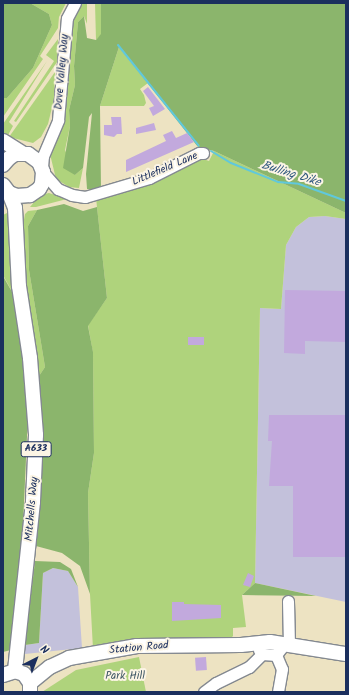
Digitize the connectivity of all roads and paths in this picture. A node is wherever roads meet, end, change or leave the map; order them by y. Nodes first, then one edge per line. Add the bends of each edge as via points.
1 (75, 3) edge
2 (3, 141) edge
3 (48, 141) junction
4 (203, 153) dead end
5 (25, 154) junction
6 (3, 164) edge
7 (43, 169) junction
8 (6, 189) edge
9 (58, 189) junction
10 (37, 191) junction
11 (17, 227) junction
12 (288, 601) dead end
13 (282, 648) junction
14 (260, 649) junction
15 (346, 654) edge
16 (9, 673) edge
17 (30, 687) edge
18 (204, 692) edge
19 (278, 692) edge

1 - 3 street, Dove Valley Way via 67,18 58,120
2 - 5 main road
3 - 5 street
3 - 7 street, Dove Valley Way
4 - 9 street, Littlefield Lane via 149,178 94,195 72,195
5 - 6 main road via 9,158
5 - 7 main road via 35,158
7 - 9 street
7 - 10 main road via 42,184
8 - 10 main road via 21,197
8 - 11 main road, Mitchells Way via 15,208
9 - 10 street, Littlefield Lane
10 - 11 main road, Mitchells Way / A633 via 23,208
11 - 16 main road, Mitchells Way / A633 via 20,286 31,373 36,442 33,502
12 - 13 street
13 - 14 main road, Station Road via 270,642
13 - 15 main road, Station Road
13 - 19 street
14 - 17 main road, Station Road via 128,648 91,654 58,663
14 - 18 street via 249,667 216,683
16 - 17 main road, Station Road via 24,674

